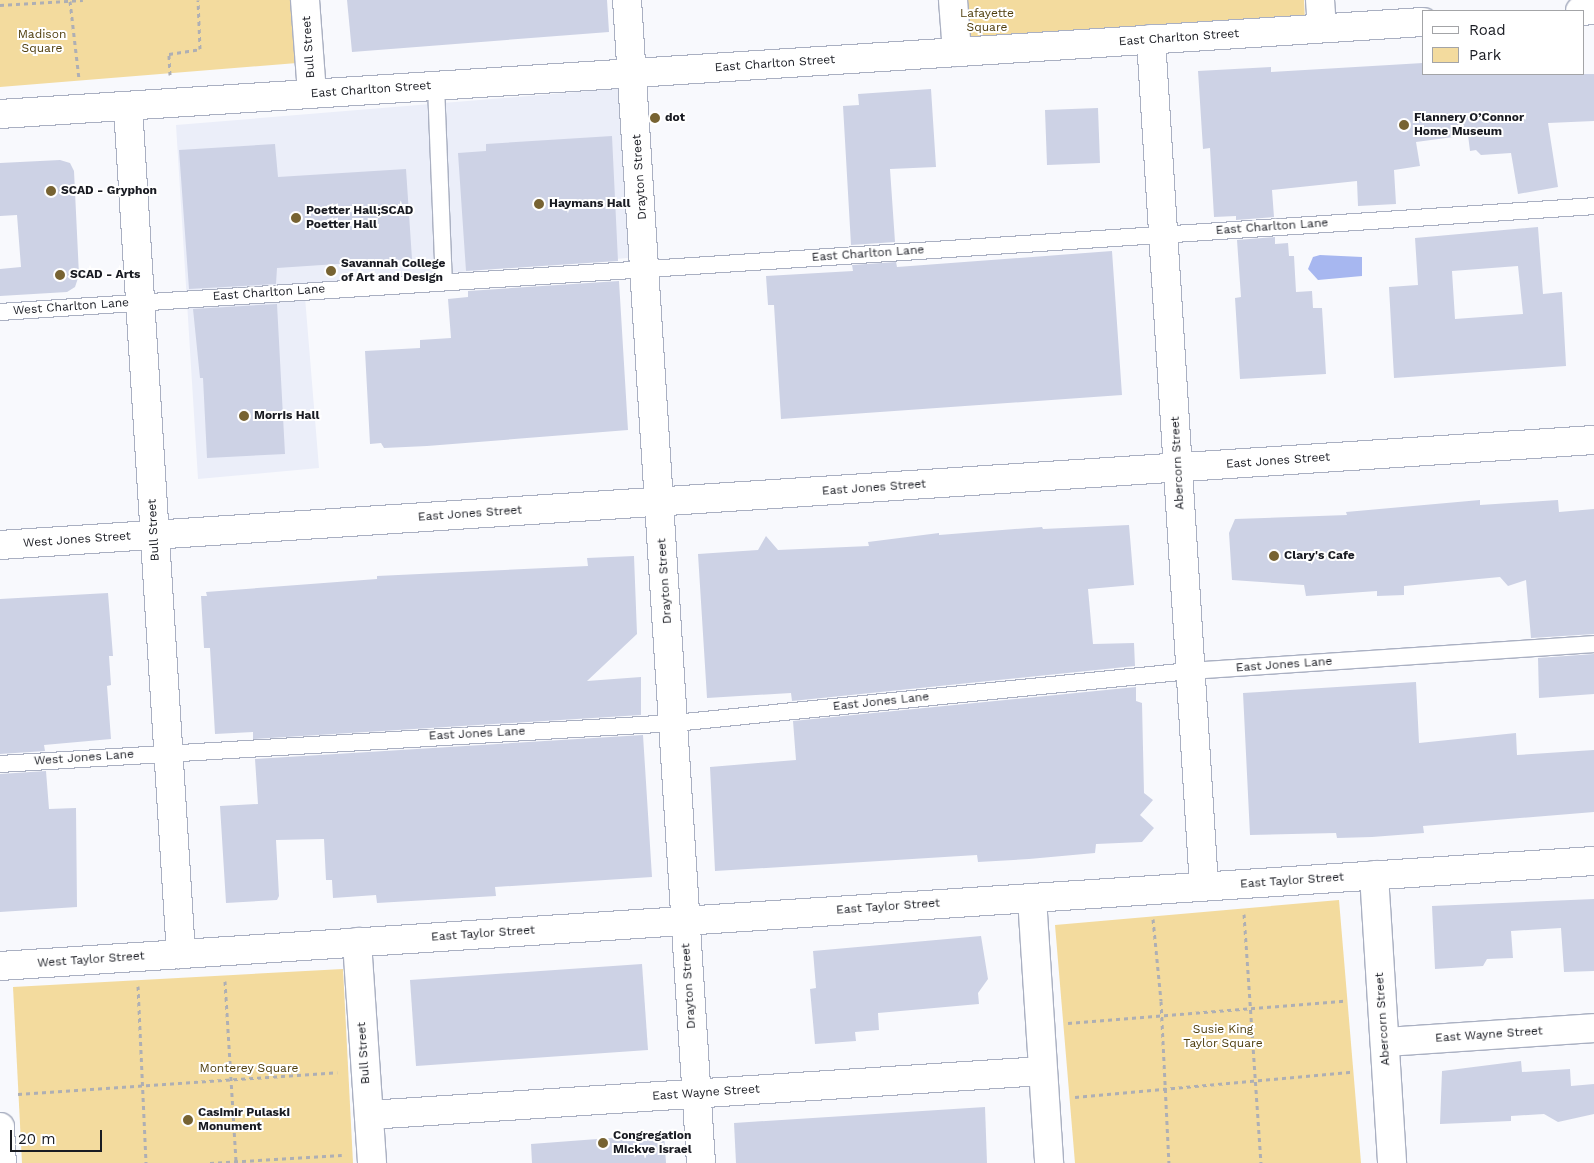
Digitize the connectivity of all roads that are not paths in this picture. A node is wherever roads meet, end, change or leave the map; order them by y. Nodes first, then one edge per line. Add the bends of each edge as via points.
1 (306, 0) edge
2 (627, 0) edge
3 (953, 0) edge
4 (1320, 0) edge
5 (1422, 22) edge
6 (1322, 28) junction
7 (1151, 40) junction
8 (957, 52) junction
9 (632, 73) junction
10 (436, 86) junction
11 (312, 94) junction
12 (128, 107) junction
13 (0, 114) edge
14 (1594, 206) edge
15 (1165, 234) junction
16 (646, 268) junction
17 (444, 282) junction
18 (142, 302) junction
19 (0, 312) edge
20 (1594, 440) edge
21 (1178, 467) junction
22 (659, 502) junction
23 (154, 535) junction
24 (0, 545) edge
25 (1594, 644) edge
26 (1190, 671) junction
27 (675, 722) junction
28 (167, 752) junction
29 (0, 764) edge
30 (1594, 861) edge
31 (1374, 875) junction
32 (1204, 886) junction
33 (1032, 898) junction
34 (686, 921) junction
35 (358, 942) junction
36 (181, 954) junction
37 (0, 966) edge
38 (1594, 1028) edge
39 (1385, 1042) junction
40 (1043, 1070) junction
41 (696, 1093) junction
42 (368, 1115) junction
43 (362, 1159) edge
44 (700, 1163) edge
45 (1049, 1163) edge
46 (1392, 1163) edge

1 - 11 street, Bull Street
2 - 9 street, Drayton Street
3 - 8 street
4 - 6 street
5 - 6 street, East Charlton Street
6 - 7 street, East Charlton Street
7 - 8 street, East Charlton Street
7 - 15 street, Abercorn Street
8 - 9 street, East Charlton Street
9 - 10 street, East Charlton Street
9 - 16 street, Drayton Street
10 - 11 street, East Charlton Street
10 - 17 lane
11 - 12 street, East Charlton Street
12 - 13 street, East Charlton Street
12 - 18 street, Bull Street
14 - 15 lane, East Charlton Lane
15 - 16 lane, East Charlton Lane
15 - 21 street, Abercorn Street
16 - 17 lane, East Charlton Lane
16 - 22 street, Drayton Street
17 - 18 lane, East Charlton Lane
18 - 19 lane, West Charlton Lane
18 - 23 street, Bull Street
20 - 21 street, East Jones Street
21 - 22 street, East Jones Street
21 - 26 street, Abercorn Street
22 - 23 street, East Jones Street
22 - 27 street, Drayton Street
23 - 24 street, West Jones Street
23 - 28 street, Bull Street
25 - 26 lane, East Jones Lane
26 - 27 lane, East Jones Lane
26 - 32 street, Abercorn Street
27 - 28 lane, East Jones Lane
27 - 34 street, Drayton Street
28 - 29 lane, West Jones Lane
28 - 36 street, Bull Street
30 - 31 street, East Taylor Street
31 - 32 street, East Taylor Street
31 - 39 street, Abercorn Street
32 - 33 street, East Taylor Street
33 - 34 street, East Taylor Street
33 - 40 street
34 - 35 street, East Taylor Street
34 - 41 street, Drayton Street
35 - 36 street, East Taylor Street
35 - 42 street, Bull Street
36 - 37 street, West Taylor Street
38 - 39 street, East Wayne Street
39 - 46 street, Abercorn Street
40 - 41 street, East Wayne Street
40 - 45 street
41 - 42 street, East Wayne Street
41 - 44 street, Drayton Street
42 - 43 street, Bull Street

